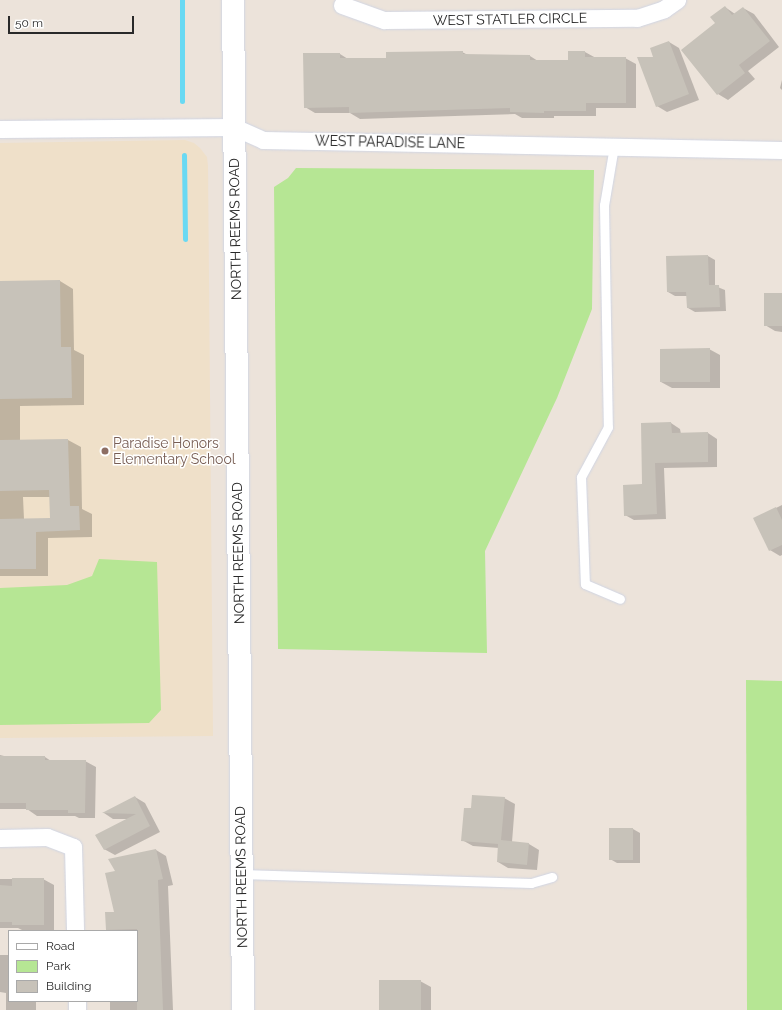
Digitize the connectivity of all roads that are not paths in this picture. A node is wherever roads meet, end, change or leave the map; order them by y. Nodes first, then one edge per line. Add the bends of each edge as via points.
1 (233, 0) edge
2 (677, 0) edge
3 (342, 5) dead end
4 (234, 127) junction
5 (0, 129) edge
6 (614, 146) junction
7 (782, 150) edge
8 (620, 599) dead end
9 (0, 838) edge
10 (241, 874) junction
11 (552, 877) dead end
12 (75, 930) edge
13 (243, 1010) edge

1 - 4 main road, NORTH REEMS ROAD
2 - 3 street, WEST STATLER CIRCLE via 664,9 636,18 384,20
4 - 5 street, WEST PARADISE LANE
4 - 6 street, WEST PARADISE LANE via 263,140
4 - 10 main road, NORTH REEMS ROAD
6 - 7 street, WEST PARADISE LANE
6 - 8 lane via 604,205 608,427 581,477 585,584
9 - 12 street via 47,837 73,847
10 - 11 lane via 531,882
10 - 13 main road, NORTH REEMS ROAD

